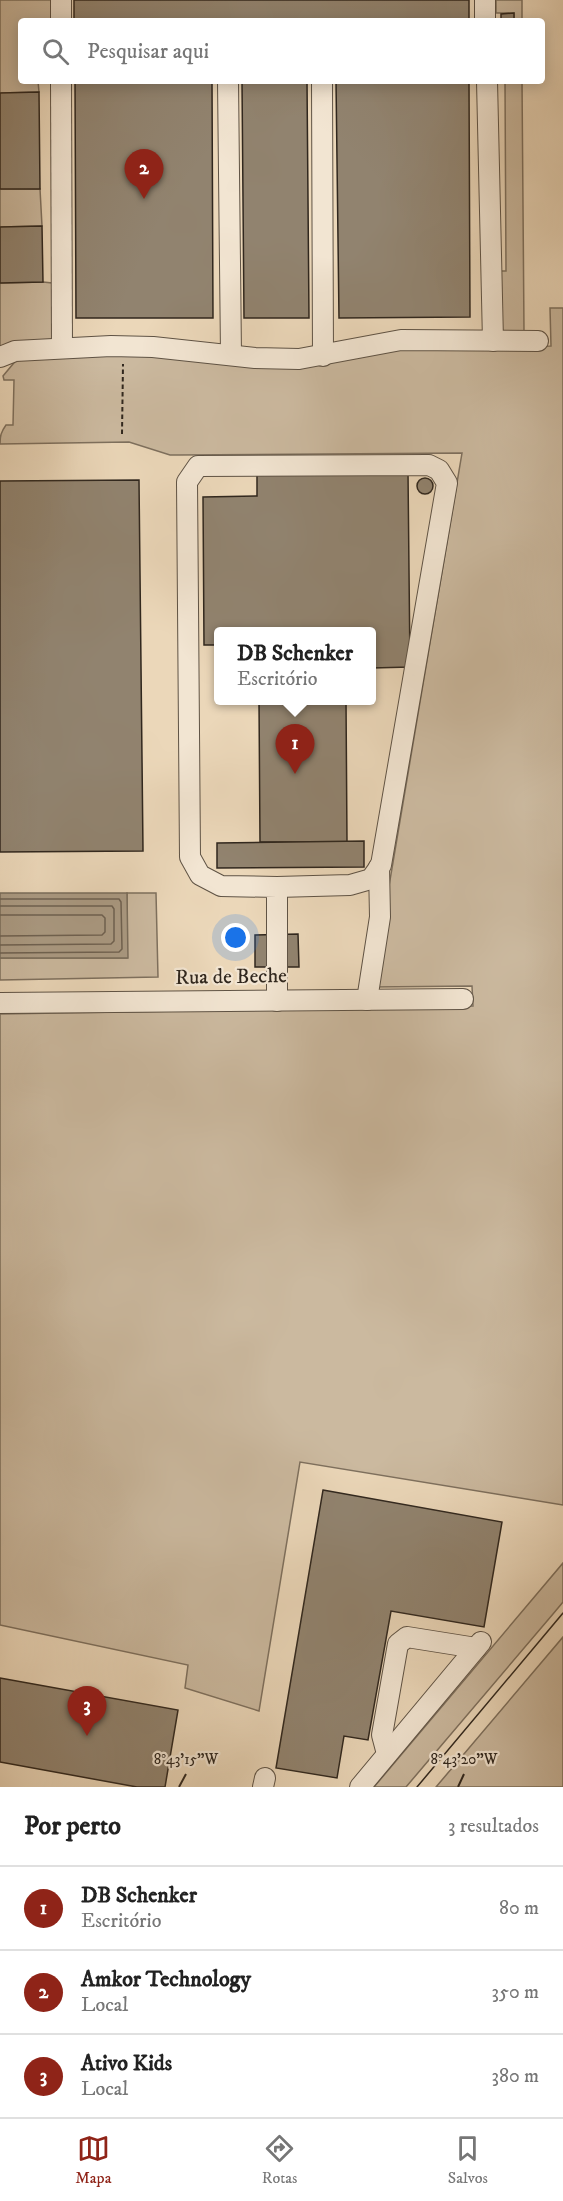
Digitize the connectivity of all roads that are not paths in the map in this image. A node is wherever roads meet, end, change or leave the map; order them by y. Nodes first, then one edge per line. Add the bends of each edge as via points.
1 (61, 0) edge
2 (485, 0) edge
3 (61, 18) edge
4 (485, 18) edge
5 (61, 84) edge
6 (228, 84) edge
7 (322, 84) edge
8 (487, 84) edge
9 (493, 341) junction
10 (538, 341) dead end
11 (62, 348) junction
12 (231, 355) junction
13 (323, 356) junction
14 (0, 357) edge
15 (379, 867) junction
16 (277, 887) junction
17 (463, 999) dead end
18 (367, 1000) junction
19 (277, 1001) junction
20 (0, 1004) edge
21 (387, 1754) junction
22 (360, 1787) edge

1 - 3 street
2 - 4 street
5 - 11 street
6 - 12 street
7 - 13 street
8 - 9 street
9 - 10 street
9 - 13 street via 401,340
11 - 12 street via 163,347
11 - 14 street via 15,351
12 - 13 street via 275,359
15 - 16 street via 370,879 350,885
15 - 16 street via 447,483 439,470 429,465 198,466 187,483 190,857 200,875 221,886
15 - 18 street via 380,917
16 - 19 street
17 - 18 street, Rua de Beche
18 - 19 street, Rua de Beche
19 - 20 street, Rua de Beche
21 - 21 street via 479,1644 407,1637 398,1644 381,1735
21 - 22 street

